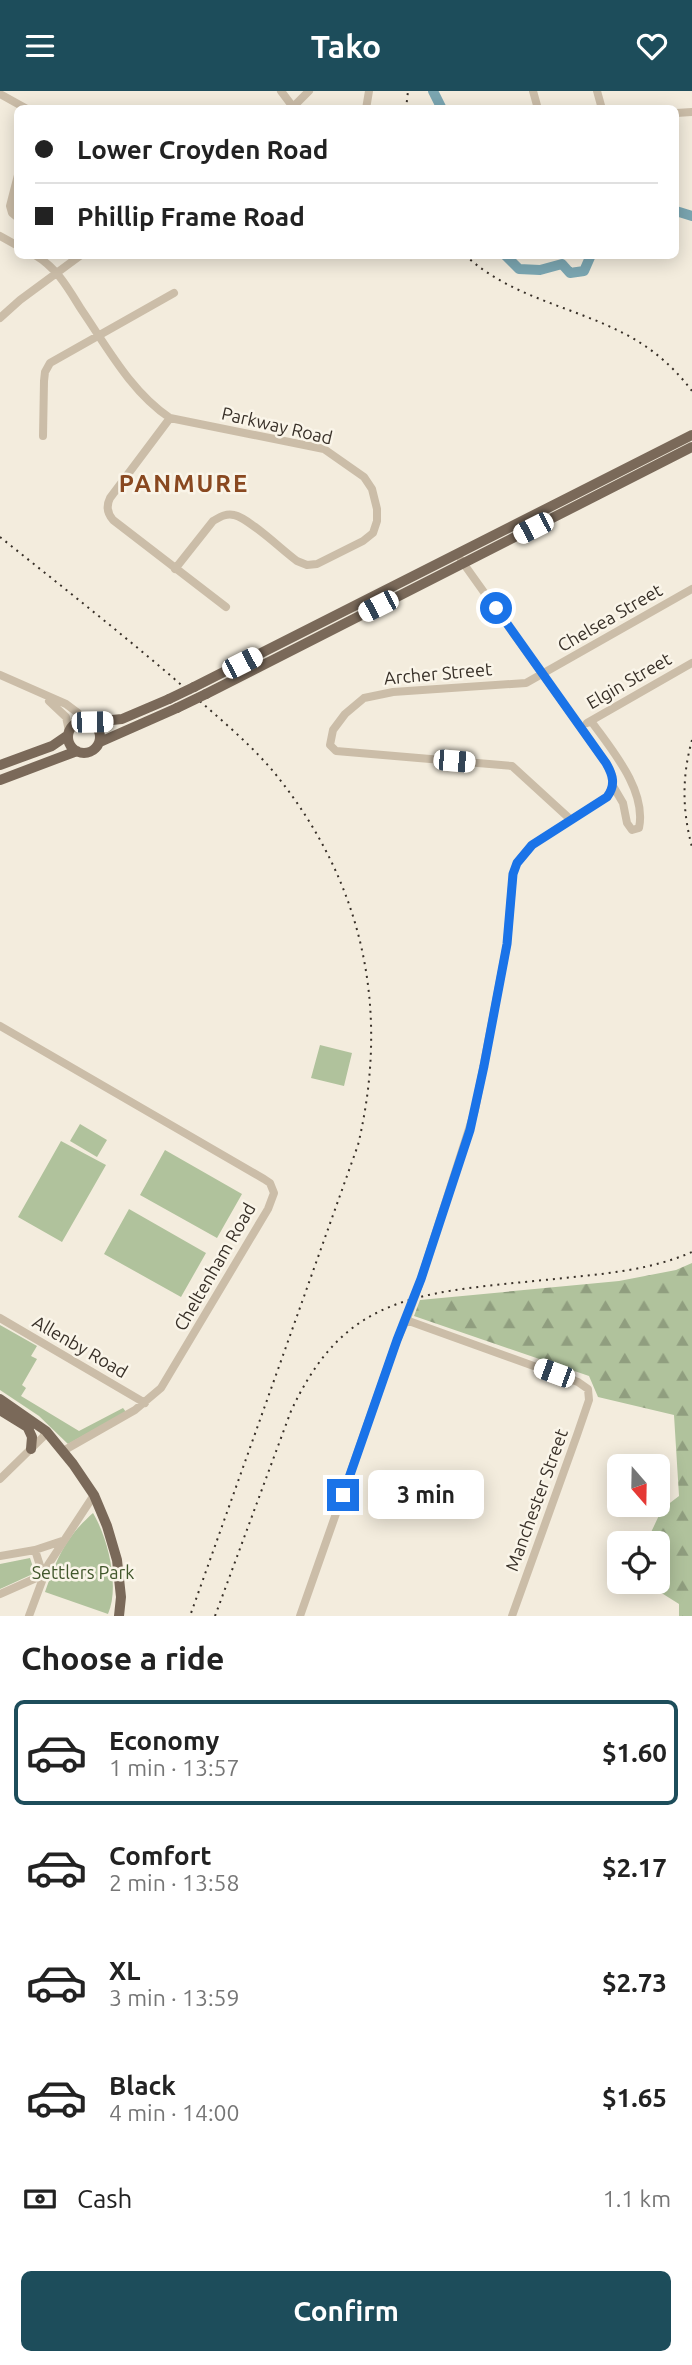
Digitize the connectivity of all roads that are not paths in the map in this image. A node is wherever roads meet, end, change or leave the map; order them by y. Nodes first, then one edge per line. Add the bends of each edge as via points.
1 (309, 91) edge
2 (0, 94) edge
3 (20, 105) edge
4 (294, 105) edge
5 (14, 190) edge
6 (14, 215) edge
7 (40, 259) edge
8 (75, 259) edge
9 (57, 272) junction
10 (174, 293) dead end
11 (0, 318) edge
12 (99, 335) junction
13 (170, 418) junction
14 (692, 435) edge
15 (43, 436) dead end
16 (692, 447) edge
17 (460, 559) junction
18 (176, 569) junction
19 (692, 589) edge
20 (226, 607) dead end
21 (692, 663) edge
22 (0, 675) edge
23 (544, 675) junction
24 (41, 695) junction
25 (173, 703) junction
26 (88, 721) junction
27 (591, 721) junction
28 (581, 726) junction
29 (68, 733) junction
30 (100, 742) junction
31 (77, 751) junction
32 (0, 765) edge
33 (0, 780) edge
34 (632, 784) junction
35 (615, 789) junction
36 (570, 819) junction
37 (0, 1026) edge
38 (0, 1318) edge
39 (407, 1318) junction
40 (0, 1399) edge
41 (145, 1403) junction
42 (0, 1410) edge
43 (27, 1426) junction
44 (46, 1435) junction
45 (31, 1449) junction
46 (63, 1451) junction
47 (0, 1479) edge
48 (94, 1496) junction
49 (62, 1541) junction
50 (35, 1550) junction
51 (0, 1556) edge
52 (43, 1575) junction
53 (0, 1594) edge
54 (29, 1616) edge
55 (119, 1616) edge
56 (300, 1616) edge
57 (512, 1616) edge

1 - 4 street
2 - 3 street
5 - 6 street via 10,206
7 - 9 street, Parkway Road
8 - 9 street
9 - 11 street
9 - 12 street, Parkway Road
10 - 12 street
12 - 13 street, Parkway Road via 139,391
12 - 15 street via 47,366
13 - 18 street via 107,508 113,520
13 - 18 street, Parkway Road via 331,452 368,482 377,515 368,537 312,565 297,561 240,517 225,515 213,521
14 - 17 main road
16 - 17 main road
17 - 23 street
17 - 25 main road, bridge via 194,687
17 - 25 main road, bridge via 206,694
18 - 20 street
19 - 23 street, Chelsea Street
21 - 27 street, Elgin Street
22 - 24 street
23 - 28 street
23 - 36 street, Archer Street via 526,683 364,698 345,713 333,730 330,745 335,751 512,766
24 - 26 street via 66,704
24 - 29 street via 66,717
25 - 26 main road via 122,719
25 - 30 main road
26 - 29 main road via 75,723
26 - 30 main road via 100,733
27 - 28 street, Elgin Street
27 - 34 street
28 - 35 street via 609,769
29 - 31 main road via 70,745
29 - 32 main road via 52,746
30 - 31 main road via 88,753
31 - 33 main road
34 - 35 street
34 - 35 street via 640,817 636,830 628,827 626,810
35 - 36 street
36 - 39 street, bridge via 532,845 513,874 507,944 475,1110
37 - 41 street, Cheltenham Road via 272,1187 268,1209 169,1377
38 - 41 street, Allenby Road
39 - 56 street
39 - 57 street, Manchester Street via 578,1382 590,1394
40 - 44 main road
41 - 46 street, Cheltenham Road
42 - 43 main road
43 - 44 main road
43 - 45 main road
44 - 45 street
44 - 46 main road
45 - 47 street
46 - 48 main road
48 - 49 street
48 - 55 main road via 114,1549 120,1578
49 - 50 street
49 - 52 street
50 - 51 street
50 - 52 street
52 - 53 street
52 - 54 street

